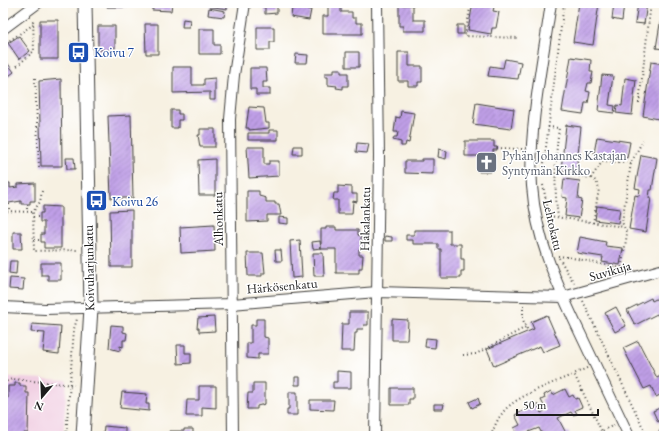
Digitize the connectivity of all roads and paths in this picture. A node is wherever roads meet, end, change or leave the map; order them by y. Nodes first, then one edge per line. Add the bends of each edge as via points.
1 (85, 3) edge
2 (244, 3) edge
3 (377, 3) edge
4 (471, 3) edge
5 (551, 3) edge
6 (564, 3) edge
7 (651, 3) edge
8 (36, 5) edge
9 (34, 24) junction
10 (3, 29) edge
11 (518, 38) dead end
12 (3, 45) edge
13 (17, 66) dead end
14 (34, 78) dead end
15 (639, 103) dead end
16 (548, 127) junction
17 (643, 140) dead end
18 (631, 163) junction
19 (38, 166) dead end
20 (543, 172) junction
21 (555, 174) junction
22 (591, 178) junction
23 (42, 191) dead end
24 (9, 204) dead end
25 (27, 204) dead end
26 (3, 210) edge
27 (9, 211) junction
28 (27, 212) junction
29 (33, 212) junction
30 (549, 216) junction
31 (33, 217) junction
32 (40, 217) dead end
33 (558, 218) junction
34 (593, 223) junction
35 (624, 227) junction
36 (34, 240) junction
37 (41, 240) dead end
38 (555, 246) dead end
39 (80, 250) dead end
40 (622, 268) junction
41 (664, 269) edge
42 (619, 282) junction
43 (377, 292) junction
44 (579, 293) junction
45 (525, 296) junction
46 (563, 297) junction
47 (232, 304) junction
48 (3, 307) edge
49 (91, 308) junction
50 (526, 327) junction
51 (528, 331) dead end
52 (463, 355) dead end
53 (595, 364) junction
54 (574, 374) junction
55 (3, 383) edge
56 (70, 384) dead end
57 (602, 431) junction
58 (82, 436) edge
59 (233, 436) edge
60 (375, 436) edge
61 (492, 436) edge
62 (592, 436) edge
63 (604, 436) edge
64 (629, 436) edge
65 (647, 436) edge

1 - 49 street, Koivuharjunkatu
2 - 47 street, Alhonkatu via 230,119
3 - 43 street, Hakalankatu
4 - 11 path via 465,36
5 - 46 street, Lehtokatu via 533,131 532,186 542,246
6 - 16 path
7 - 15 path
8 - 9 path
8 - 10 street
9 - 12 path
9 - 13 path via 34,51
14 - 19 path
16 - 20 path
16 - 21 path via 559,128
17 - 18 path
18 - 22 path via 602,162
18 - 35 path via 622,222
20 - 21 path
20 - 30 path
21 - 22 path
21 - 33 path
22 - 34 path via 599,189
23 - 29 path via 40,202
24 - 27 path
25 - 28 path
26 - 27 path
27 - 28 path
28 - 29 path
29 - 31 path
30 - 33 path
30 - 38 path
31 - 32 path
31 - 36 path
33 - 34 path
34 - 35 path
35 - 40 path via 627,247
36 - 37 path
36 - 39 path via 34,251
40 - 42 path
40 - 44 path via 558,255
41 - 42 street, Suvikuja
42 - 44 street, Suvikuja
43 - 45 street, Härkösenkatu
43 - 47 street, Härkösenkatu
43 - 60 street, Hakalankatu
44 - 46 street, Suvikuja
44 - 65 path
45 - 46 street, Härkösenkatu
45 - 50 path via 522,312
46 - 53 street, Lehtokatu
47 - 49 street, Härkösenkatu
47 - 59 street, Alhonkatu
48 - 49 street, Härkösenkatu
49 - 58 street, Koivuharjunkatu
50 - 51 path
50 - 52 path via 476,354
53 - 54 path
53 - 64 street, Lehtokatu
54 - 57 path
54 - 61 path via 505,409
55 - 56 path via 12,379
57 - 62 path
57 - 63 path

